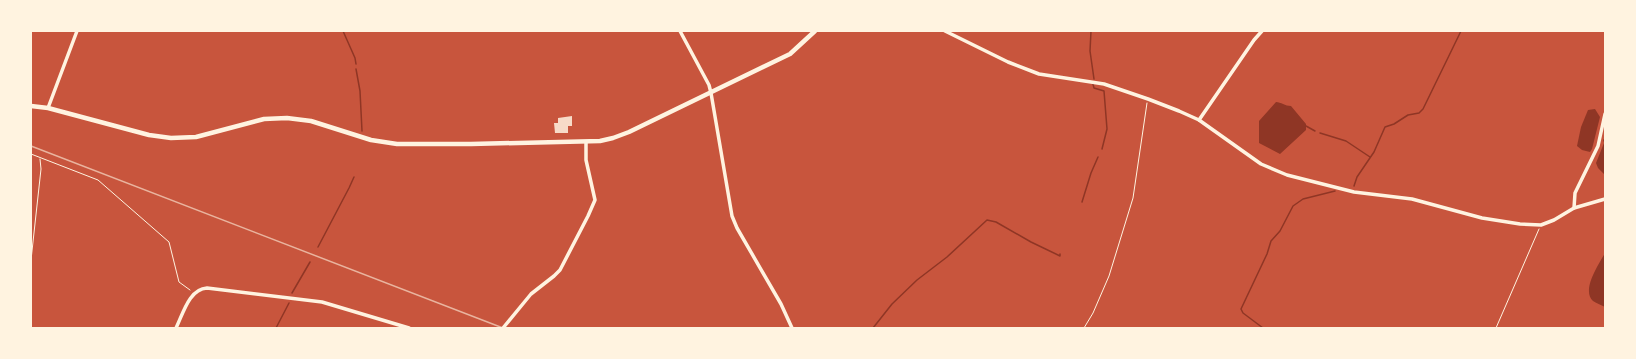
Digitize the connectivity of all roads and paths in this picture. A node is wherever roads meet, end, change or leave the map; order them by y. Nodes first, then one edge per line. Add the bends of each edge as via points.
1 (77, 31) edge
2 (680, 31) edge
3 (815, 31) edge
4 (945, 31) edge
5 (1262, 31) edge
6 (711, 92) junction
7 (1148, 98) junction
8 (31, 106) edge
9 (48, 108) junction
10 (1605, 114) edge
11 (1199, 120) junction
12 (586, 142) junction
13 (31, 154) edge
14 (40, 158) junction
15 (1605, 199) edge
16 (1574, 208) junction
17 (1541, 225) junction
18 (31, 260) edge
19 (194, 293) junction
20 (176, 328) edge
21 (409, 328) edge
22 (503, 328) edge
23 (792, 328) edge
24 (1084, 328) edge
25 (1496, 328) edge

1 - 9 street
2 - 6 street
3 - 6 street via 790,54
4 - 7 street via 1039,74 1104,84
5 - 11 street
6 - 12 street via 613,138
6 - 23 street via 732,216
7 - 11 street
7 - 24 path via 1133,198 1109,276
8 - 9 street
9 - 12 street via 149,135 171,138 196,137 264,119 287,118 311,121 371,140 398,144
10 - 16 street via 1598,146 1575,193
11 - 17 street via 1261,164 1287,175 1354,192 1424,202 1482,218
12 - 22 street via 586,160 595,200 588,216 560,270 531,294
13 - 14 path
14 - 18 path
14 - 19 path via 98,180 147,222 169,242 179,282
15 - 16 street
16 - 17 street
17 - 25 path
19 - 20 street
19 - 21 street via 207,288 313,300

